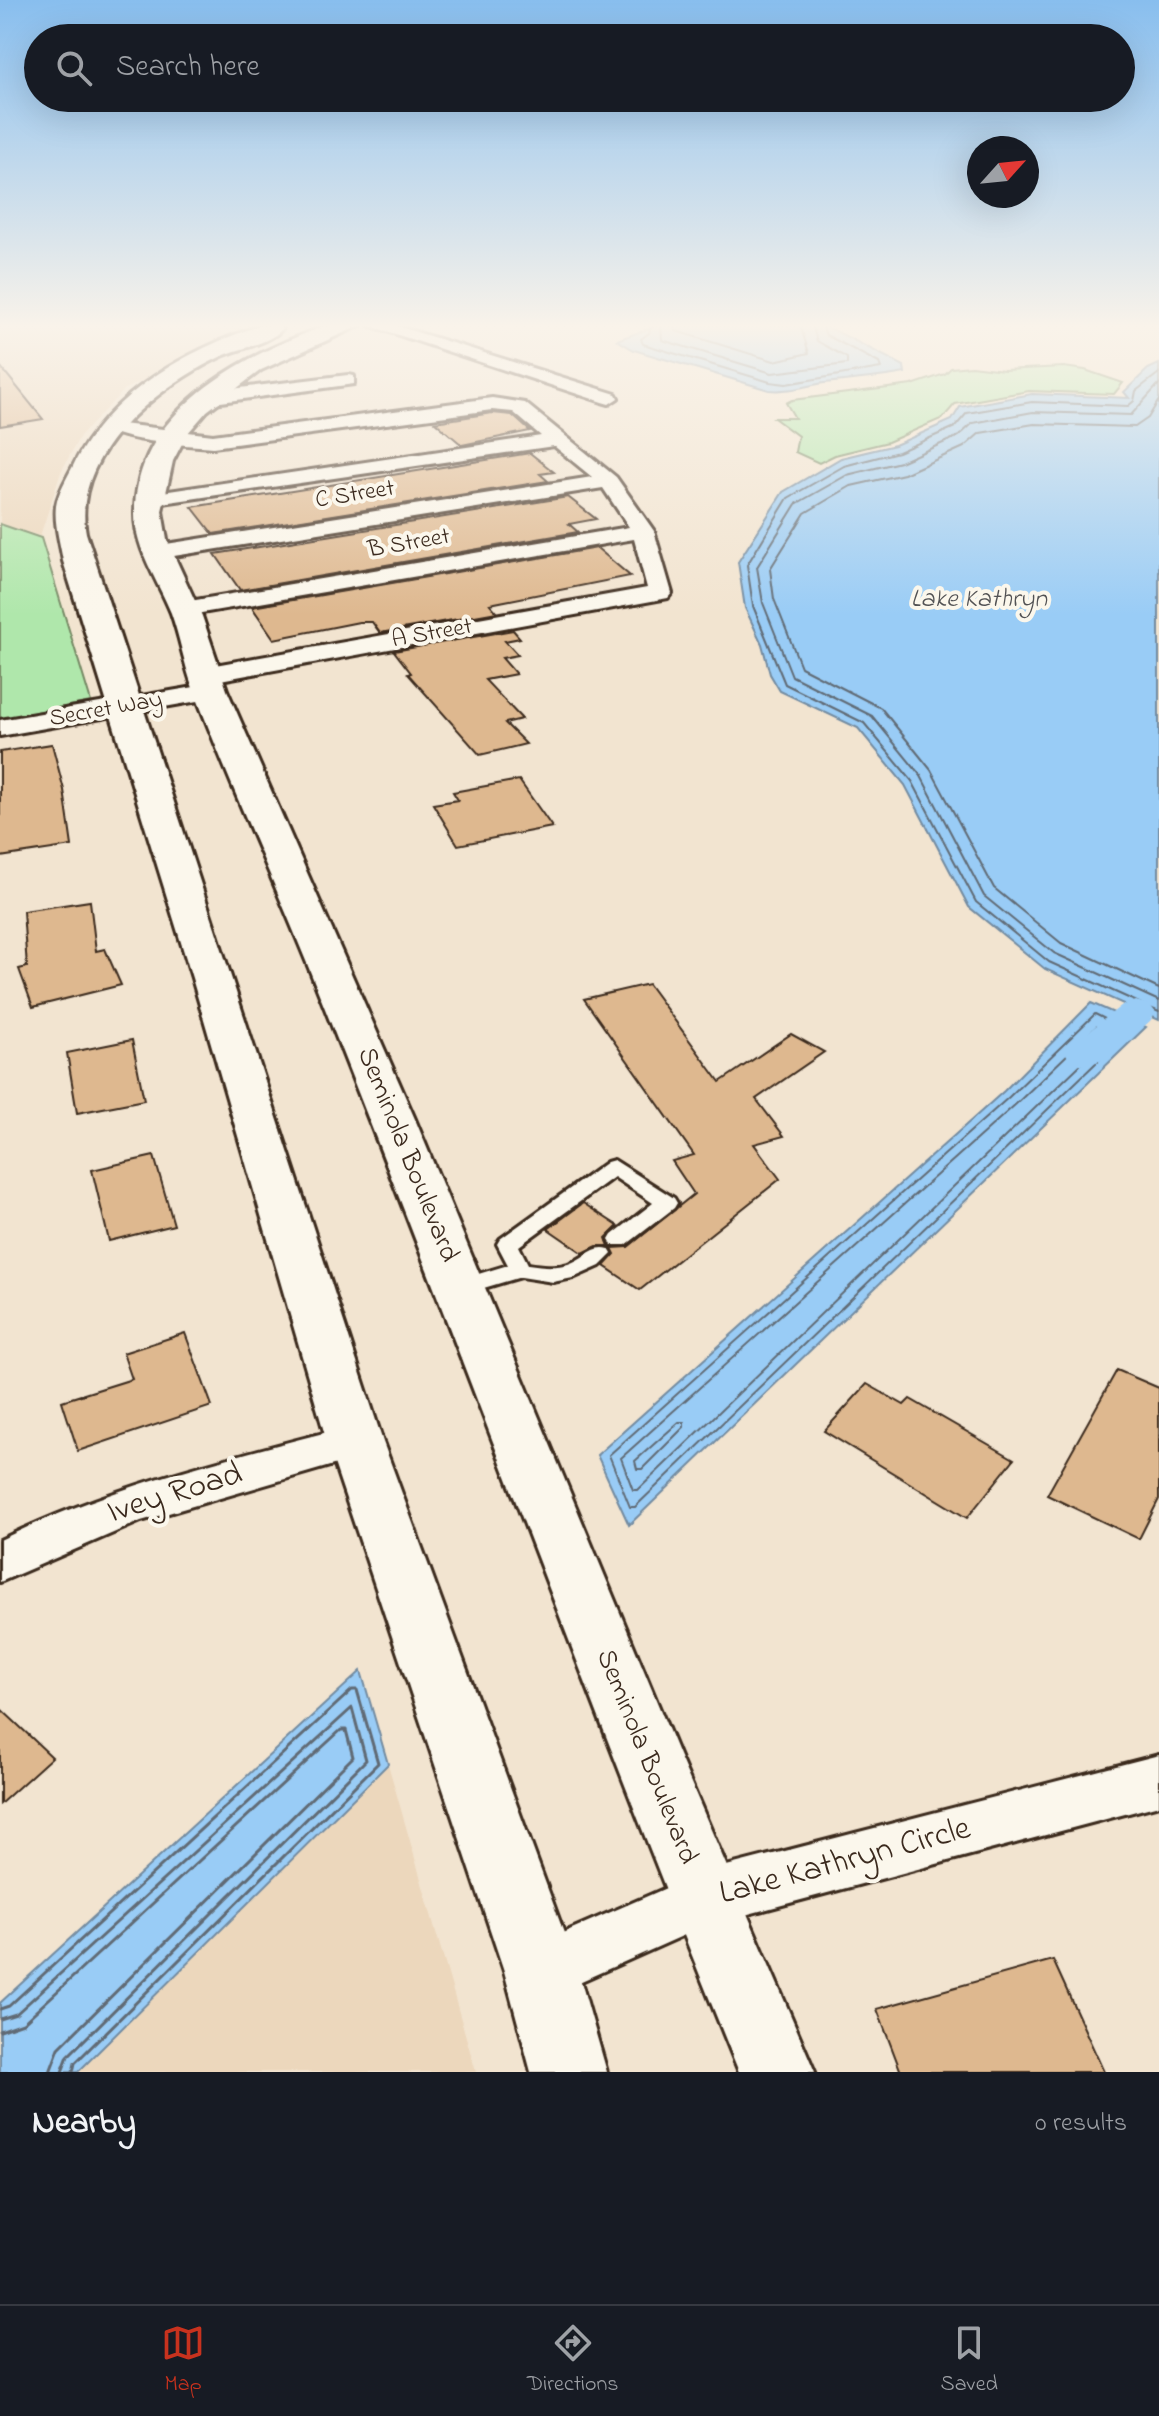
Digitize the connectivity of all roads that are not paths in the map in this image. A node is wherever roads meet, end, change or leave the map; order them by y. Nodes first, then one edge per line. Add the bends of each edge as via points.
1 (116, 422) edge
2 (185, 422) edge
3 (359, 422) edge
4 (537, 422) edge
5 (112, 426) junction
6 (170, 438) junction
7 (559, 439) junction
8 (609, 481) junction
9 (149, 499) junction
10 (643, 531) junction
11 (155, 552) junction
12 (184, 609) junction
13 (208, 684) junction
14 (125, 706) junction
15 (0, 728) edge
16 (521, 1269) junction
17 (460, 1287) junction
18 (355, 1442) junction
19 (0, 1562) edge
20 (1159, 1780) edge
21 (703, 1899) junction
22 (541, 1971) junction
23 (569, 2072) edge
24 (777, 2072) edge

1 - 5 main road
2 - 6 main road, Seminola Boulevard
3 - 6 street via 213,441
4 - 7 street
5 - 6 street
5 - 14 main road via 89,452 70,505 78,561
6 - 9 main road, Seminola Boulevard
7 - 8 street
7 - 9 street
8 - 10 street
8 - 11 street, C Street
9 - 11 main road, Seminola Boulevard
10 - 12 street, B Street
10 - 13 street, A Street via 660,593
11 - 12 main road, Seminola Boulevard
12 - 13 main road, Seminola Boulevard
13 - 14 street, Secret Way
13 - 17 main road, Seminola Boulevard
14 - 15 street, Secret Way
14 - 18 main road
16 - 16 lane via 557,1275 588,1266 667,1203 614,1167 507,1244
16 - 17 lane
17 - 21 main road, Seminola Boulevard
18 - 19 street, Ivey Road via 141,1502
18 - 22 main road
20 - 21 street, Lake Kathryn Circle
21 - 22 street, Lake Kathryn Circle
21 - 24 main road, Seminola Boulevard
22 - 23 main road

